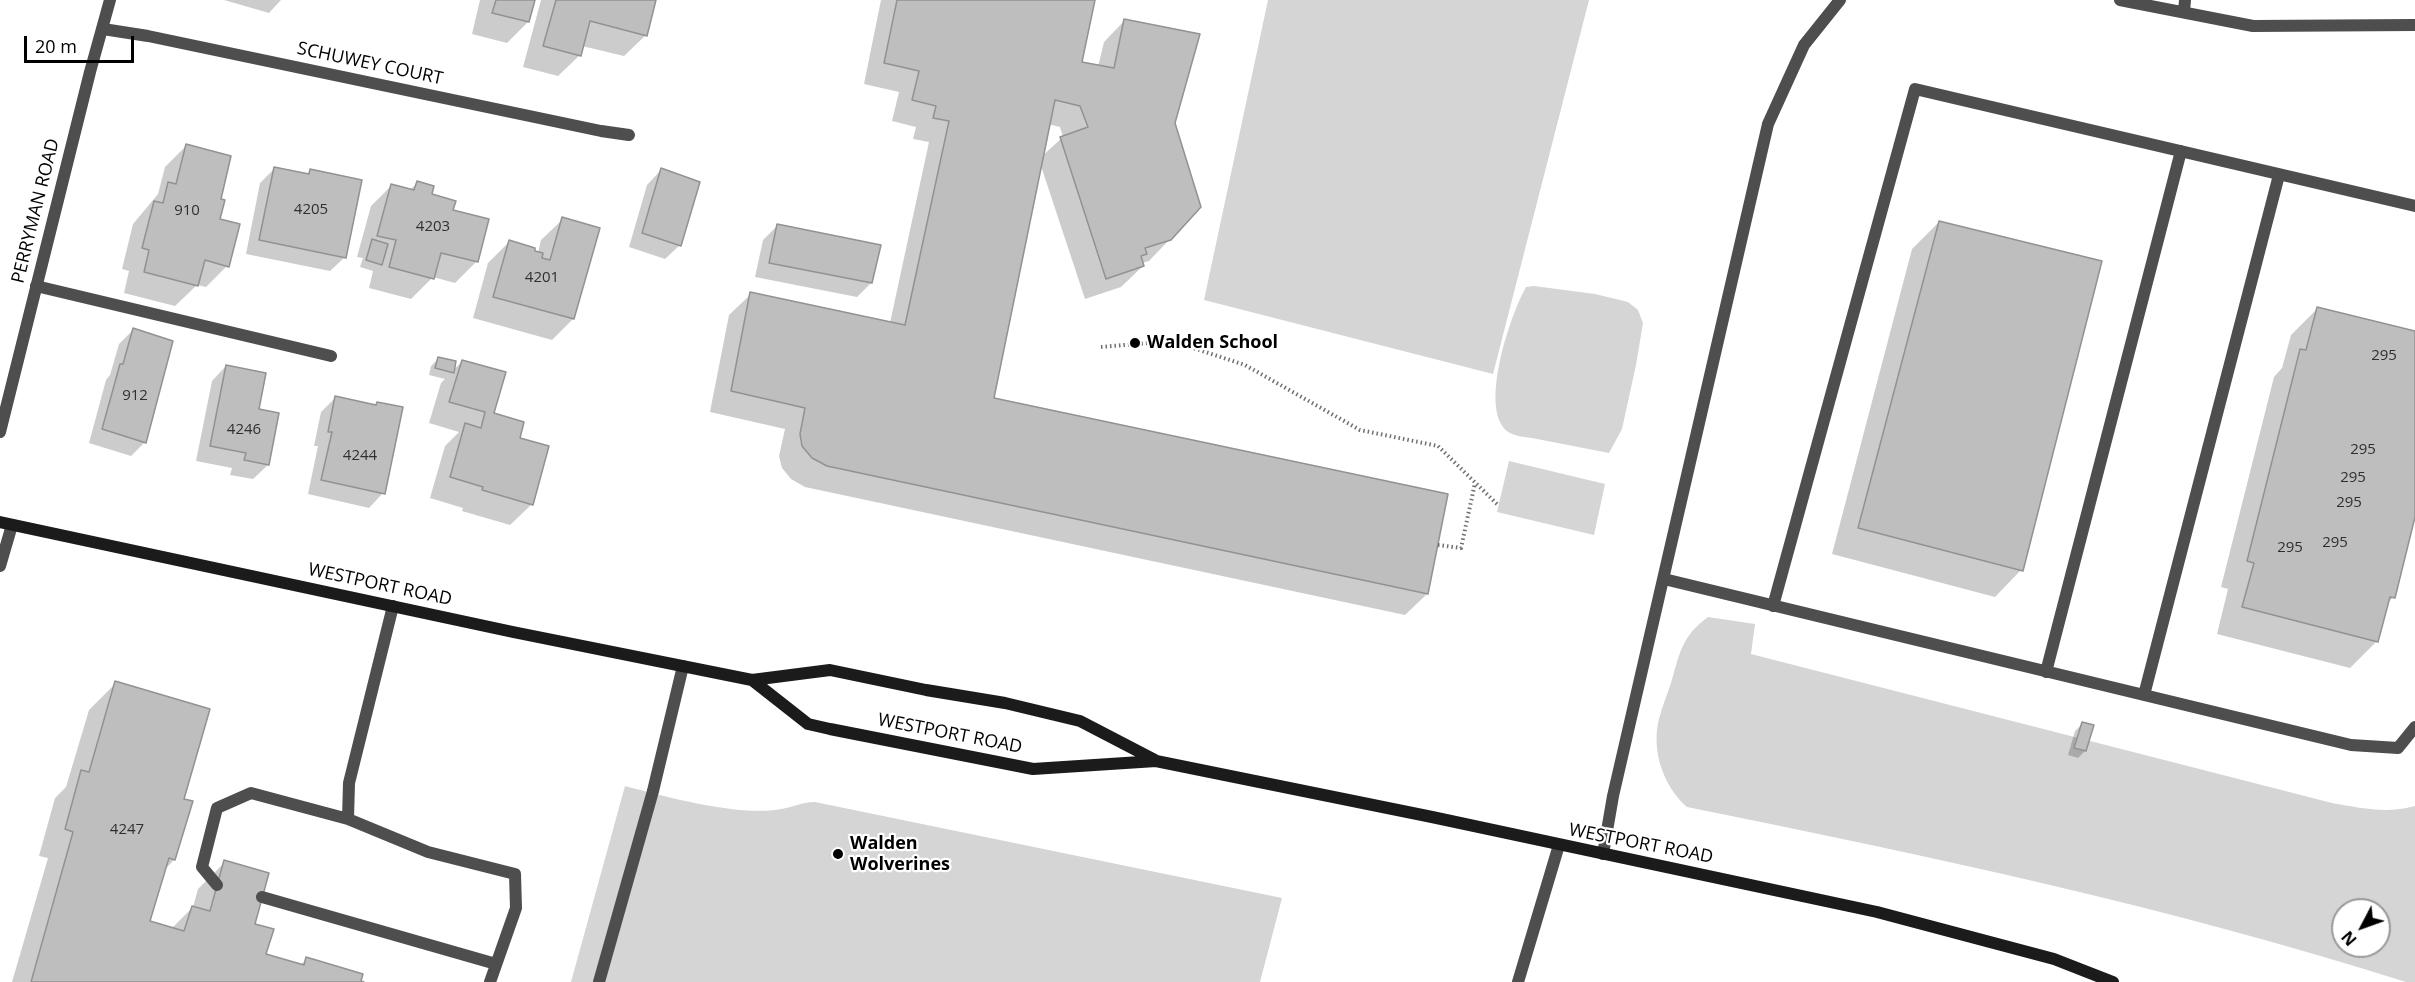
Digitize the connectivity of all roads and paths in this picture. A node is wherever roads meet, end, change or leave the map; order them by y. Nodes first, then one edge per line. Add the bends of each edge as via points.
1 (110, 0) edge
2 (1840, 0) edge
3 (2120, 0) edge
4 (2185, 6) edge
5 (2415, 25) edge
6 (103, 29) junction
7 (629, 135) dead end
8 (2181, 152) junction
9 (2279, 175) junction
10 (2415, 206) edge
11 (36, 286) junction
12 (1101, 347) dead end
13 (331, 356) dead end
14 (0, 432) edge
15 (1475, 483) junction
16 (1498, 505) dead end
17 (6, 523) edge
18 (1438, 545) dead end
19 (0, 566) edge
20 (1664, 579) junction
21 (393, 606) junction
22 (1773, 606) junction
23 (683, 666) junction
24 (2046, 672) junction
25 (752, 680) junction
26 (2144, 695) junction
27 (2415, 727) edge
28 (1156, 761) junction
29 (348, 819) junction
30 (1559, 845) junction
31 (1602, 854) junction
32 (217, 885) dead end
33 (262, 897) dead end
34 (496, 964) junction
35 (490, 982) edge
36 (599, 982) edge
37 (1518, 982) edge
38 (2113, 982) edge

1 - 6 street, PERRYMAN ROAD
2 - 20 street via 1804,45 1768,124
3 - 4 street
4 - 5 street via 2253,26
6 - 7 street, SCHUWEY COURT
6 - 11 street, PERRYMAN ROAD
8 - 9 street
8 - 22 street via 1915,89
8 - 24 street
9 - 10 street
9 - 26 street
11 - 13 street
11 - 14 street, PERRYMAN ROAD
12 - 15 path via 1172,341 1245,366 1360,429 1438,446
15 - 16 path
15 - 18 path via 1461,548
17 - 19 street
17 - 21 main road, WESTPORT ROAD
20 - 22 street
20 - 31 street
21 - 23 main road, WESTPORT ROAD
21 - 29 street via 348,783
22 - 24 street
23 - 25 main road, WESTPORT ROAD
23 - 36 street via 653,791
24 - 26 street
25 - 28 main road, WESTPORT ROAD via 830,670 1005,703 1080,721
25 - 28 main road, WESTPORT ROAD via 808,724 830,729 1033,769
26 - 27 street via 2351,745 2397,748
28 - 30 main road, WESTPORT ROAD
29 - 32 street via 251,793 217,808 202,867
29 - 34 street via 428,852 515,874 516,908
30 - 31 main road, WESTPORT ROAD
30 - 37 street
31 - 38 main road, WESTPORT ROAD via 1877,912 2055,959
33 - 34 street
34 - 35 street

